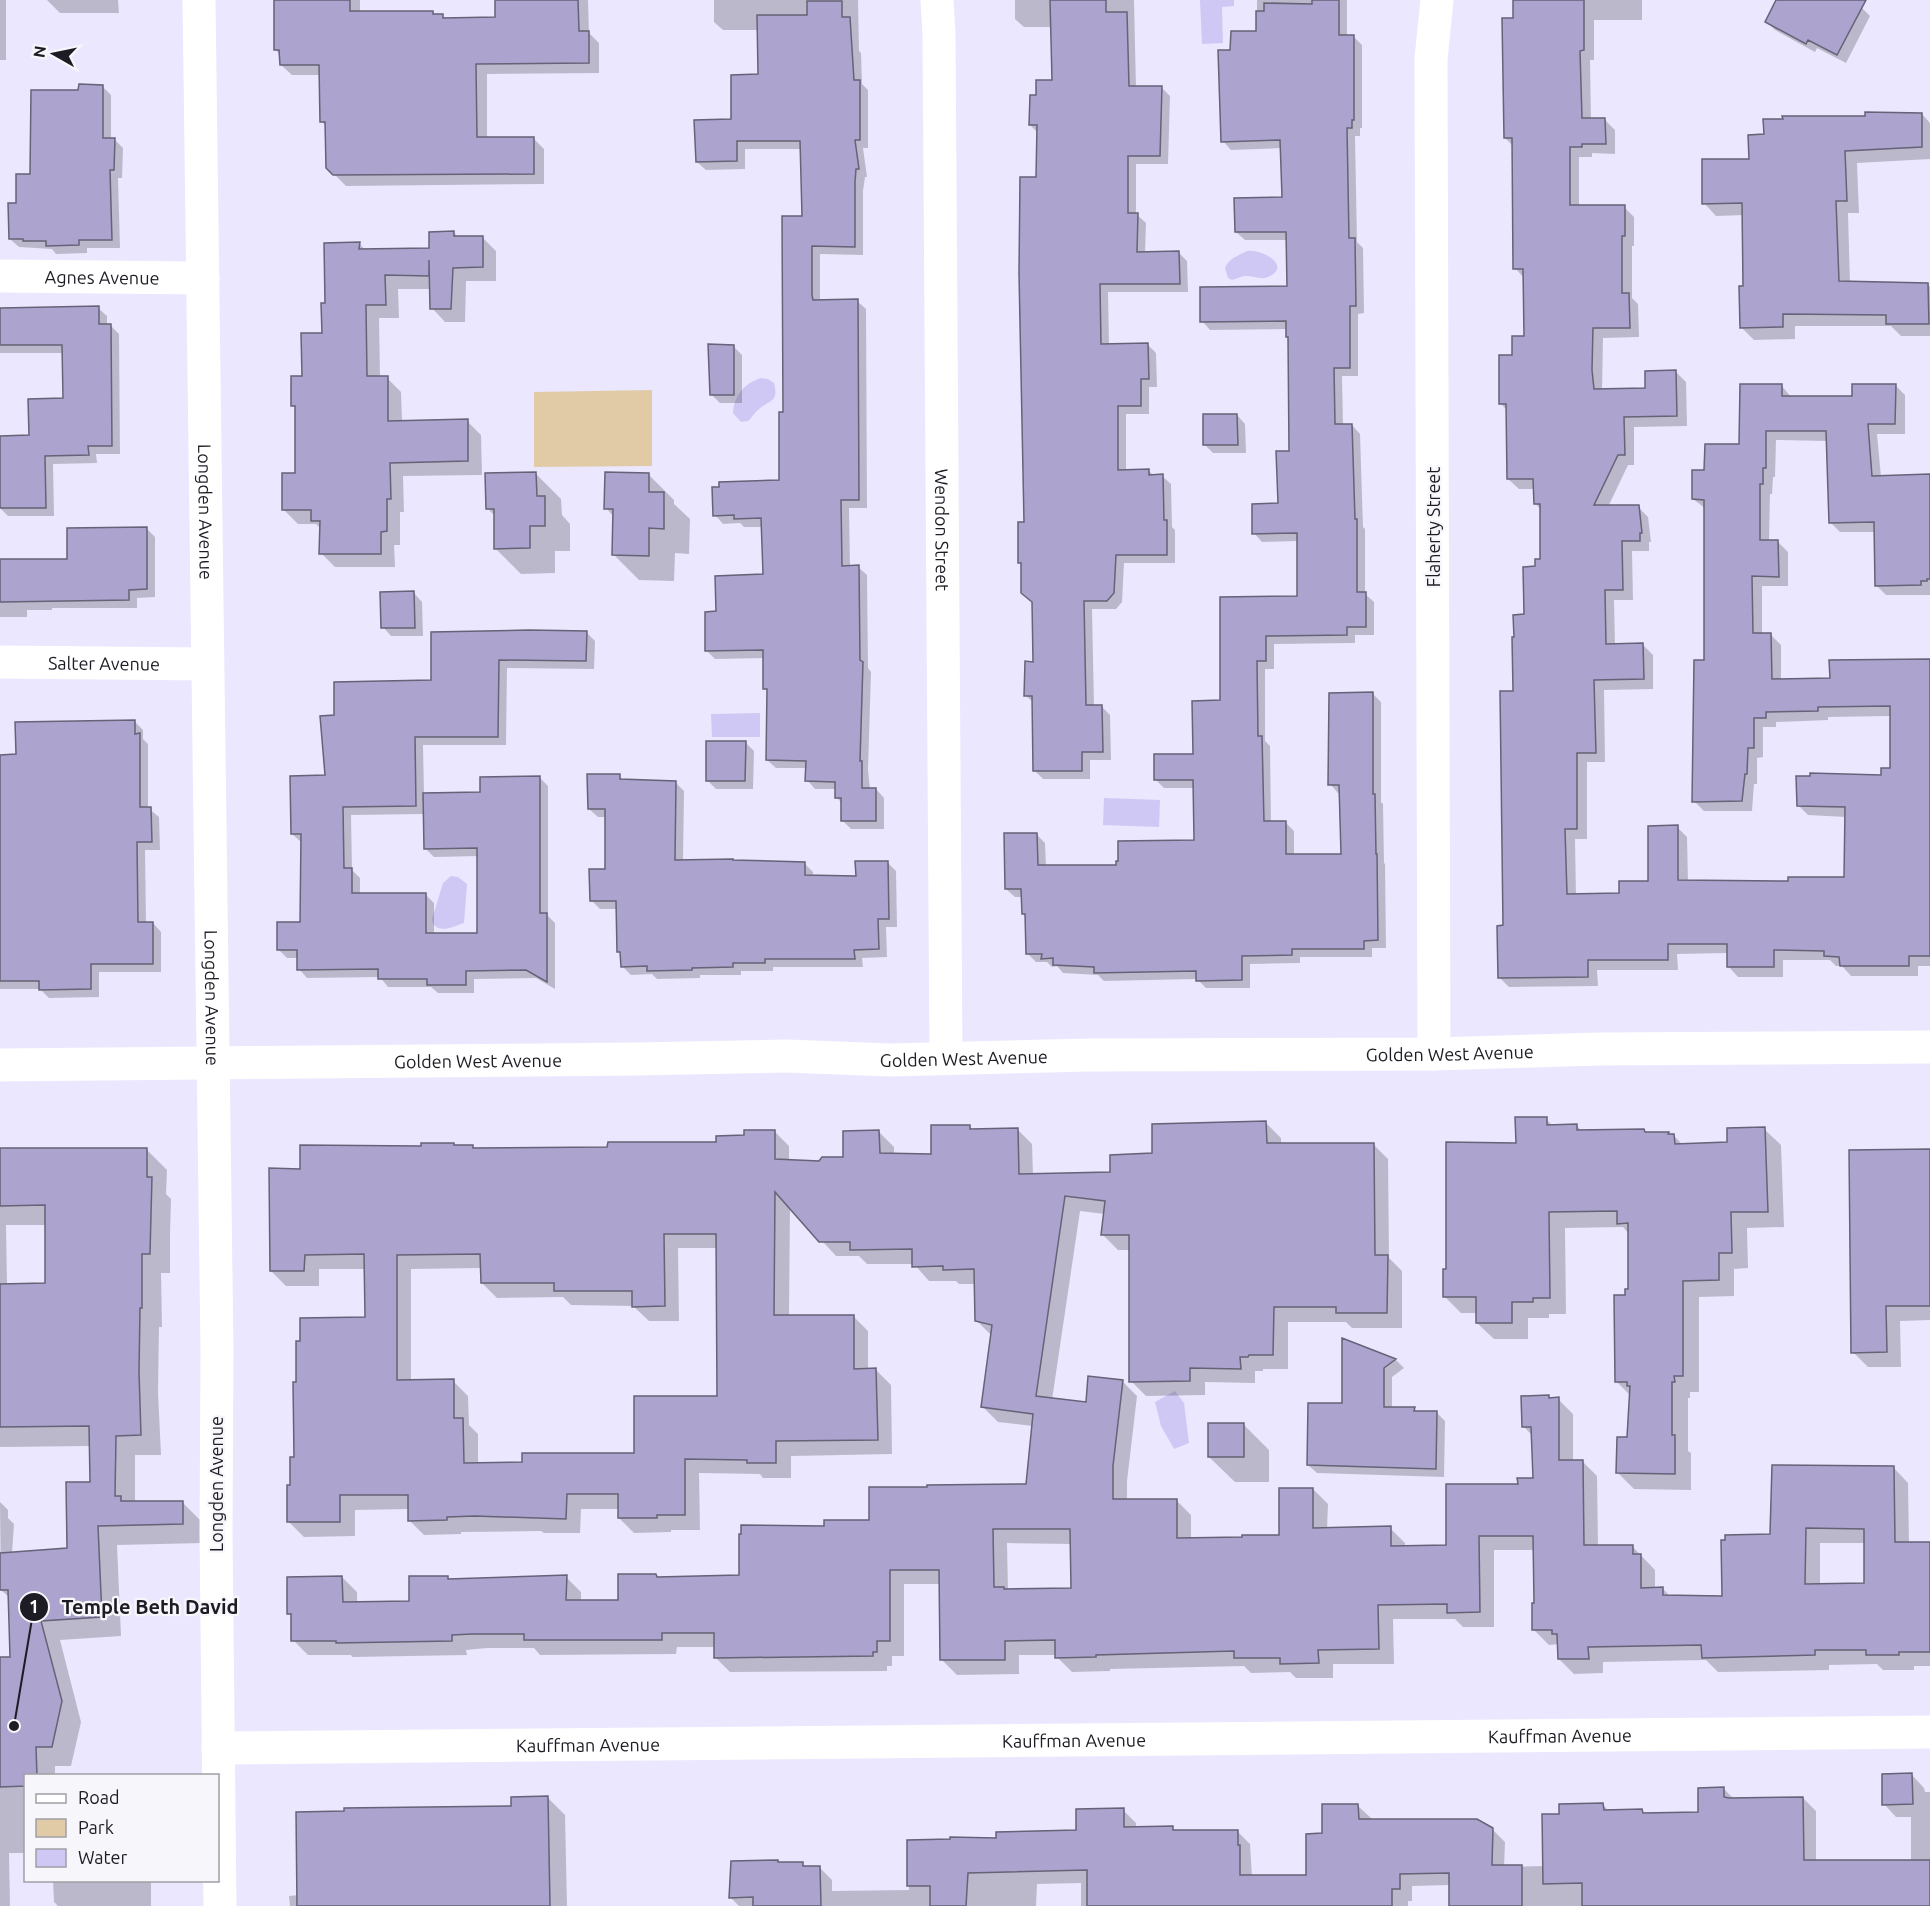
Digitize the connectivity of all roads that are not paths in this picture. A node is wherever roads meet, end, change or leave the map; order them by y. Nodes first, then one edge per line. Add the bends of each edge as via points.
1 (199, 0) edge
2 (936, 0) edge
3 (1437, 0) edge
4 (0, 276) edge
5 (203, 278) junction
6 (0, 662) edge
7 (207, 664) junction
8 (1930, 1047) edge
9 (1434, 1054) junction
10 (946, 1058) junction
11 (213, 1062) junction
12 (0, 1065) edge
13 (1930, 1732) edge
14 (218, 1748) junction
15 (218, 1774) edge
16 (219, 1827) edge
17 (220, 1906) edge

1 - 5 street, Longden Avenue
2 - 10 street, Wendon Street
3 - 9 street, Flaherty Street via 1431,59
4 - 5 street, Agnes Avenue
5 - 7 street, Longden Avenue
6 - 7 street, Salter Avenue
7 - 11 street, Longden Avenue
8 - 9 street, Golden West Avenue
9 - 10 street, Golden West Avenue
10 - 11 street, Golden West Avenue
11 - 12 street, Golden West Avenue
11 - 14 street, Longden Avenue
13 - 14 street, Kauffman Avenue
14 - 15 street, Longden Avenue
16 - 17 street, Longden Avenue

